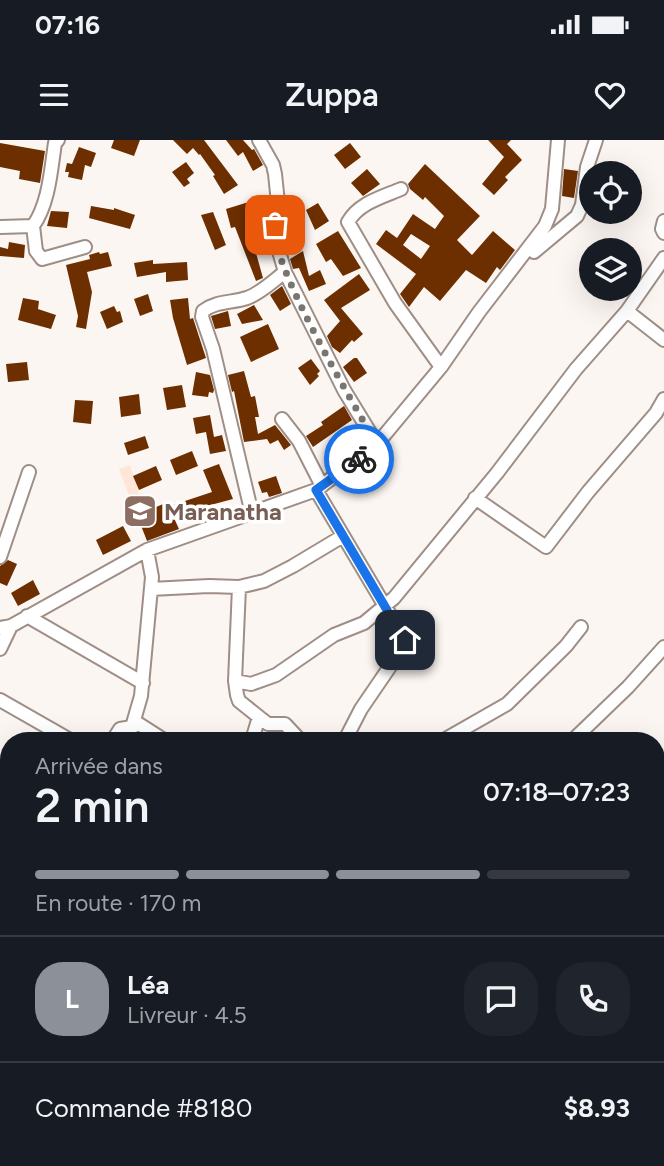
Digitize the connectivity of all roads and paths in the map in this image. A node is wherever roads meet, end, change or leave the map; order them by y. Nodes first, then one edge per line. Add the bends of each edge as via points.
1 (58, 140) edge
2 (259, 140) edge
3 (558, 140) edge
4 (596, 140) edge
5 (401, 189) dead end
6 (664, 221) edge
7 (33, 226) junction
8 (0, 227) edge
9 (664, 233) edge
10 (85, 247) dead end
11 (664, 258) edge
12 (285, 272) junction
13 (496, 292) junction
14 (627, 311) junction
15 (664, 340) edge
16 (441, 368) junction
17 (664, 400) edge
18 (660, 417) edge
19 (282, 419) dead end
20 (377, 444) junction
21 (29, 472) dead end
22 (319, 488) junction
23 (475, 498) junction
24 (252, 514) junction
25 (343, 536) junction
26 (147, 550) junction
27 (0, 557) edge
28 (239, 587) junction
29 (151, 589) junction
30 (384, 606) junction
31 (27, 616) junction
32 (581, 626) dead end
33 (6, 627) edge
34 (664, 647) edge
35 (0, 649) edge
36 (235, 681) junction
37 (143, 683) junction
38 (0, 699) edge
39 (259, 717) junction
40 (132, 727) junction
41 (56, 732) edge
42 (118, 732) edge
43 (152, 732) edge
44 (254, 732) edge
45 (292, 732) edge
46 (349, 732) edge
47 (458, 732) edge
48 (581, 732) edge

1 - 7 street via 47,194
2 - 12 street via 275,174 279,212 273,231
3 - 13 street via 552,209 545,226
4 - 13 street via 578,216 544,241 506,287
5 - 16 street via 362,206 348,222 395,303
6 - 9 street
7 - 8 street
7 - 10 street via 36,251 42,259
11 - 14 street
12 - 20 street via 344,390
12 - 24 street via 248,298 207,308 202,317
13 - 16 street
14 - 15 street
14 - 23 street
16 - 20 street
17 - 18 street
18 - 23 street via 588,492 546,547
19 - 22 street via 299,442
20 - 22 street
21 - 27 street
22 - 24 street
22 - 25 street
23 - 30 street
24 - 26 street
25 - 28 street via 264,581
25 - 30 street
26 - 29 street
26 - 31 street
28 - 29 street
28 - 36 street
29 - 37 street
30 - 36 street via 276,676 251,684
30 - 46 street via 392,626 405,640 404,646
31 - 33 street
31 - 37 street
32 - 47 street via 507,704
33 - 35 street
34 - 48 street
36 - 39 street via 239,701
37 - 40 street
38 - 41 street
39 - 44 street
39 - 45 street via 268,724 285,724
40 - 42 street
40 - 43 street via 139,724

